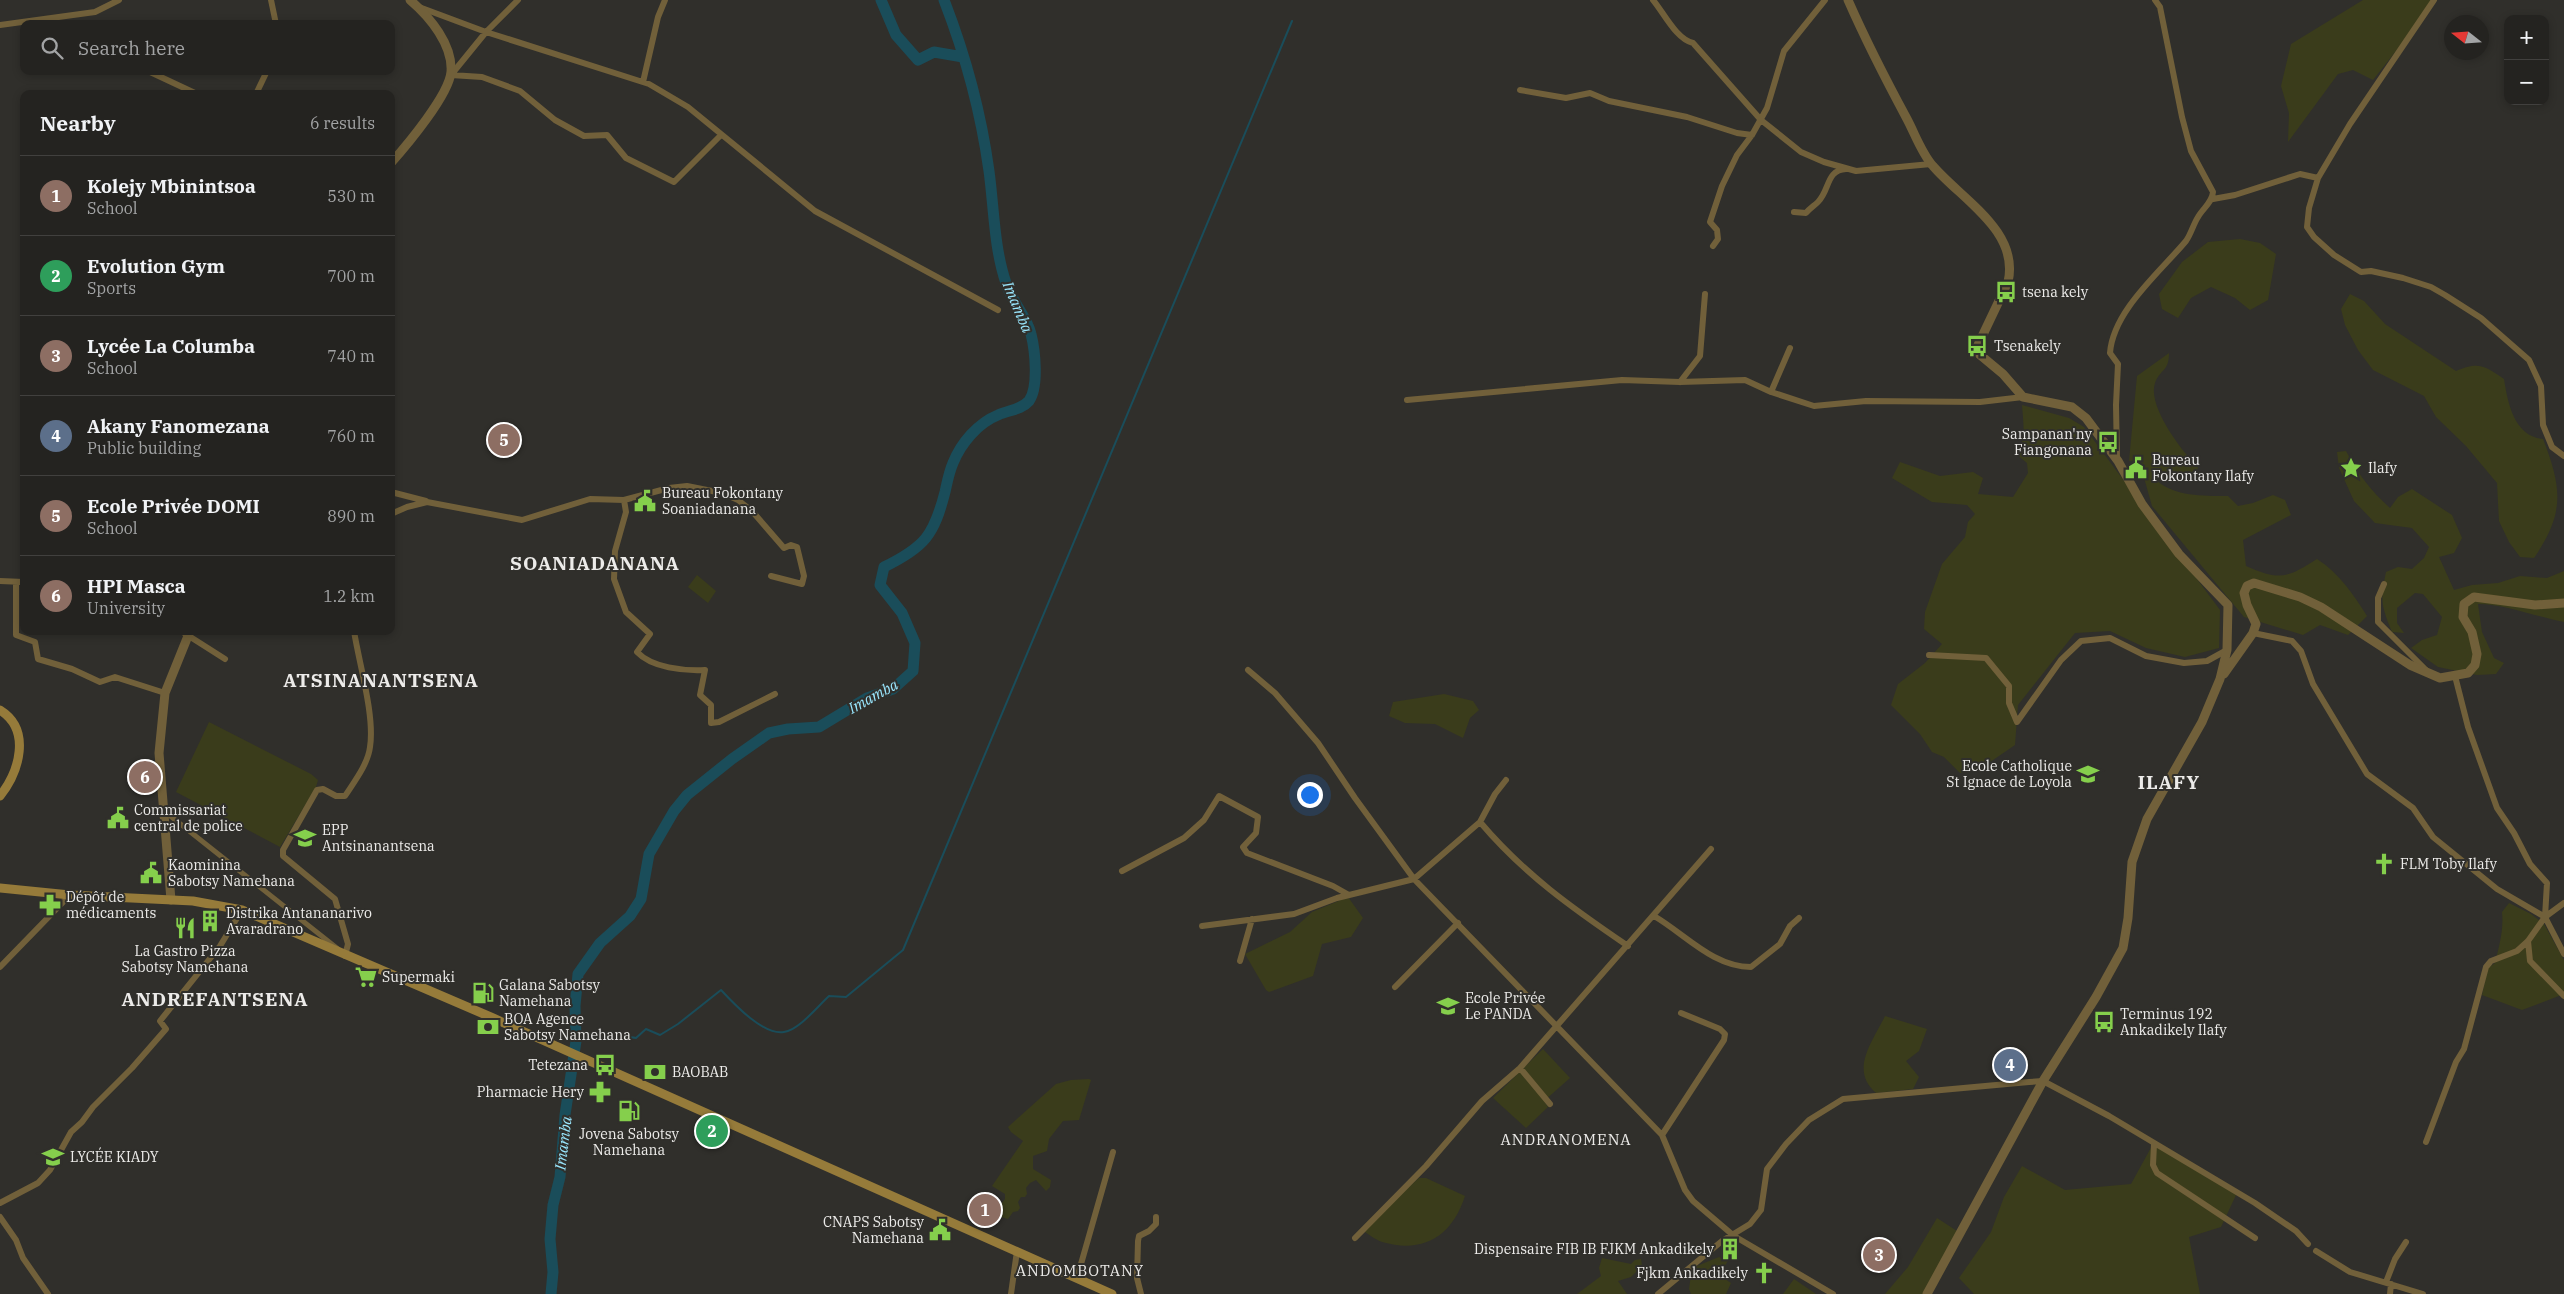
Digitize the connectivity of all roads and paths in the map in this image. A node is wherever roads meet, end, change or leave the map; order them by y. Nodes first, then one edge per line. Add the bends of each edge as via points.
1 (119, 0) edge
2 (271, 0) edge
3 (410, 0) edge
4 (518, 0) edge
5 (665, 0) edge
6 (1653, 0) edge
7 (1825, 0) edge
8 (1848, 0) edge
9 (2155, 0) edge
10 (2434, 0) edge
11 (418, 7) junction
12 (58, 20) edge
13 (275, 20) edge
14 (20, 23) edge
15 (0, 25) edge
16 (486, 32) junction
17 (157, 75) edge
18 (265, 75) edge
19 (451, 75) junction
20 (643, 82) junction
21 (188, 90) edge
22 (258, 90) edge
23 (1520, 90) dead end
24 (1761, 120) junction
25 (722, 135) junction
26 (1752, 135) junction
27 (395, 158) edge
28 (1931, 164) junction
29 (1850, 168) junction
30 (2318, 178) junction
31 (2212, 199) junction
32 (1794, 212) dead end
33 (1713, 246) dead end
34 (1705, 294) dead end
35 (998, 310) dead end
36 (1790, 348) dead end
37 (1680, 382) junction
38 (1771, 392) junction
39 (2023, 397) junction
40 (1407, 400) dead end
41 (2564, 456) edge
42 (2118, 461) junction
43 (395, 493) edge
44 (624, 500) junction
45 (427, 502) junction
46 (395, 512) edge
47 (771, 576) dead end
48 (0, 581) edge
49 (16, 582) junction
50 (20, 582) edge
51 (2384, 584) dead end
52 (2564, 603) edge
53 (2253, 633) junction
54 (186, 635) edge
55 (190, 635) edge
56 (355, 635) edge
57 (2227, 650) junction
58 (1929, 655) dead end
59 (225, 659) dead end
60 (1248, 670) dead end
61 (2430, 674) junction
62 (2455, 676) junction
63 (2220, 680) junction
64 (165, 693) junction
65 (776, 694) dead end
66 (0, 710) edge
67 (1506, 780) dead end
68 (0, 796) edge
69 (163, 811) junction
70 (1480, 822) junction
71 (1710, 850) dead end
72 (1122, 871) dead end
73 (1414, 879) junction
74 (0, 888) edge
75 (70, 895) junction
76 (1349, 895) junction
77 (172, 900) junction
78 (2564, 902) edge
79 (242, 910) junction
80 (1654, 916) junction
81 (2545, 916) junction
82 (1798, 918) dead end
83 (1252, 919) junction
84 (1458, 923) junction
85 (1202, 926) dead end
86 (2528, 941) junction
87 (1628, 946) junction
88 (2564, 954) edge
89 (345, 956) junction
90 (1240, 961) dead end
91 (0, 967) edge
92 (1395, 987) dead end
93 (2564, 996) edge
94 (1681, 1013) dead end
95 (1558, 1026) junction
96 (1520, 1068) junction
97 (2043, 1081) junction
98 (1550, 1104) dead end
99 (1662, 1135) junction
100 (2426, 1142) dead end
101 (2154, 1144) junction
102 (1113, 1152) dead end
103 (0, 1203) edge
104 (1156, 1216) dead end
105 (0, 1217) edge
106 (1734, 1236) junction
107 (1355, 1238) dead end
108 (2255, 1238) dead end
109 (2406, 1242) dead end
110 (2308, 1244) dead end
111 (1017, 1251) junction
112 (2316, 1251) dead end
113 (1076, 1278) junction
114 (2388, 1283) junction
115 (2415, 1292) edge
116 (48, 1294) edge
117 (1011, 1294) edge
118 (1112, 1294) edge
119 (1141, 1294) edge
120 (1658, 1294) edge
121 (1833, 1294) edge
122 (1927, 1294) edge
123 (2390, 1294) edge
124 (2423, 1294) edge

1 - 12 street via 95,12
2 - 13 street
3 - 11 street
4 - 16 street
5 - 20 street
6 - 24 street via 1679,34 1693,43
7 - 24 street via 1784,51
8 - 28 street via 1867,44
9 - 31 street via 2160,7 2182,117 2192,151 2213,192
10 - 30 street via 2350,124
11 - 16 street
11 - 19 street via 434,25 445,45
14 - 15 street
16 - 19 street
16 - 20 street
17 - 21 street
18 - 22 street
19 - 25 street via 482,77 520,91 554,120 584,136 607,135 626,158 674,182
19 - 27 street via 431,112
20 - 25 street via 688,107
23 - 26 street via 1566,98 1590,93 1609,101 1687,116
24 - 26 street
24 - 29 street via 1802,152 1824,162
25 - 35 street via 815,211
26 - 33 street via 1722,186 1710,222 1717,230 1718,239
28 - 29 street via 1856,171
28 - 39 street via 1994,226 2006,249 2011,271 1978,345 1979,354
29 - 32 street via 1832,174 1819,202 1806,213
30 - 31 street via 2300,174
30 - 41 street via 2309,208 2308,228 2314,238 2361,272 2371,271 2431,287 2481,318 2529,360 2541,386 2543,425 2552,447
31 - 42 street via 2198,217 2187,240 2146,285 2111,341 2110,353 2118,364
34 - 37 street via 1700,356
36 - 38 street
37 - 38 street via 1745,380
37 - 40 street via 1622,380
38 - 39 street via 1814,406 1866,401 1980,402
39 - 42 street via 2072,407 2086,418
42 - 57 street via 2142,504 2179,554 2228,605
43 - 45 street
44 - 45 street via 590,499 522,520
44 - 47 street via 687,486 722,493 738,500 784,548 797,547 804,576 802,584
44 - 65 street via 626,512 615,551 614,579 626,612 650,634 637,652 663,666 705,670 700,695 711,705 712,723
45 - 46 street
48 - 49 street
49 - 50 street
49 - 64 street via 16,635 35,642 38,659 100,682 115,677
51 - 61 street via 2378,598 2378,622
52 - 62 street via 2535,605 2474,597 2464,604 2463,617 2472,632 2477,654 2475,665 2468,673
53 - 61 street via 2256,624 2244,593 2247,586 2254,583 2321,607
53 - 63 street
53 - 81 street via 2292,641 2301,651 2313,684 2367,774 2413,808 2433,836 2497,889
54 - 64 street
55 - 59 street
56 - 89 street via 369,714 370,748 361,771 345,796 336,796 320,788 317,790 283,850 283,856 335,899 348,944
57 - 58 street via 2207,661 2184,663 2146,656 2110,638 2081,641 2061,660 2017,722 2009,703 2009,686 1986,658
57 - 63 street
60 - 73 street via 1275,693 1318,743
61 - 62 street via 2440,678
62 - 81 street via 2468,727 2497,808 2530,864 2547,883
63 - 97 street via 2202,722 2147,819 2132,862 2123,948
64 - 69 street via 159,753
66 - 68 main road via 7,715 20,741 19,763
67 - 70 street
69 - 77 street
69 - 89 street
70 - 73 street
70 - 87 street via 1525,871
71 - 80 street
72 - 76 street via 1184,838 1204,820 1219,796 1258,816 1256,832 1243,847 1247,853
73 - 76 street
73 - 84 street
74 - 75 main road
75 - 77 main road
75 - 91 street
76 - 83 street via 1294,914
77 - 79 main road
78 - 81 street
79 - 89 main road
79 - 103 street via 220,946 160,1021 166,1029 71,1132 50,1170 38,1183
80 - 82 street via 1709,954 1739,967 1751,968 1780,944
80 - 87 street
81 - 86 street
81 - 88 street
83 - 85 street
83 - 90 street
84 - 92 street
84 - 95 street
86 - 93 street via 2530,961
86 - 100 street via 2517,952 2491,961 2486,967 2464,1050 2456,1062
87 - 95 street
89 - 111 main road via 456,1001
94 - 99 street via 1725,1034
95 - 96 street
95 - 99 street
96 - 98 street
96 - 107 street via 1482,1101 1426,1166
97 - 101 street
97 - 106 street via 1843,1099 1809,1120 1786,1144 1767,1169 1761,1210
97 - 122 street
99 - 106 street via 1685,1190
101 - 108 street via 2153,1165 2157,1173
101 - 110 street via 2255,1203 2296,1231
102 - 113 street
104 - 119 street via 1156,1224 1138,1241 1137,1278
105 - 116 street
106 - 120 street via 1722,1241
106 - 121 street
109 - 114 street via 2395,1259
111 - 113 main road
111 - 117 street
112 - 114 street via 2350,1272
113 - 118 main road
114 - 115 street
114 - 123 street
115 - 124 street

